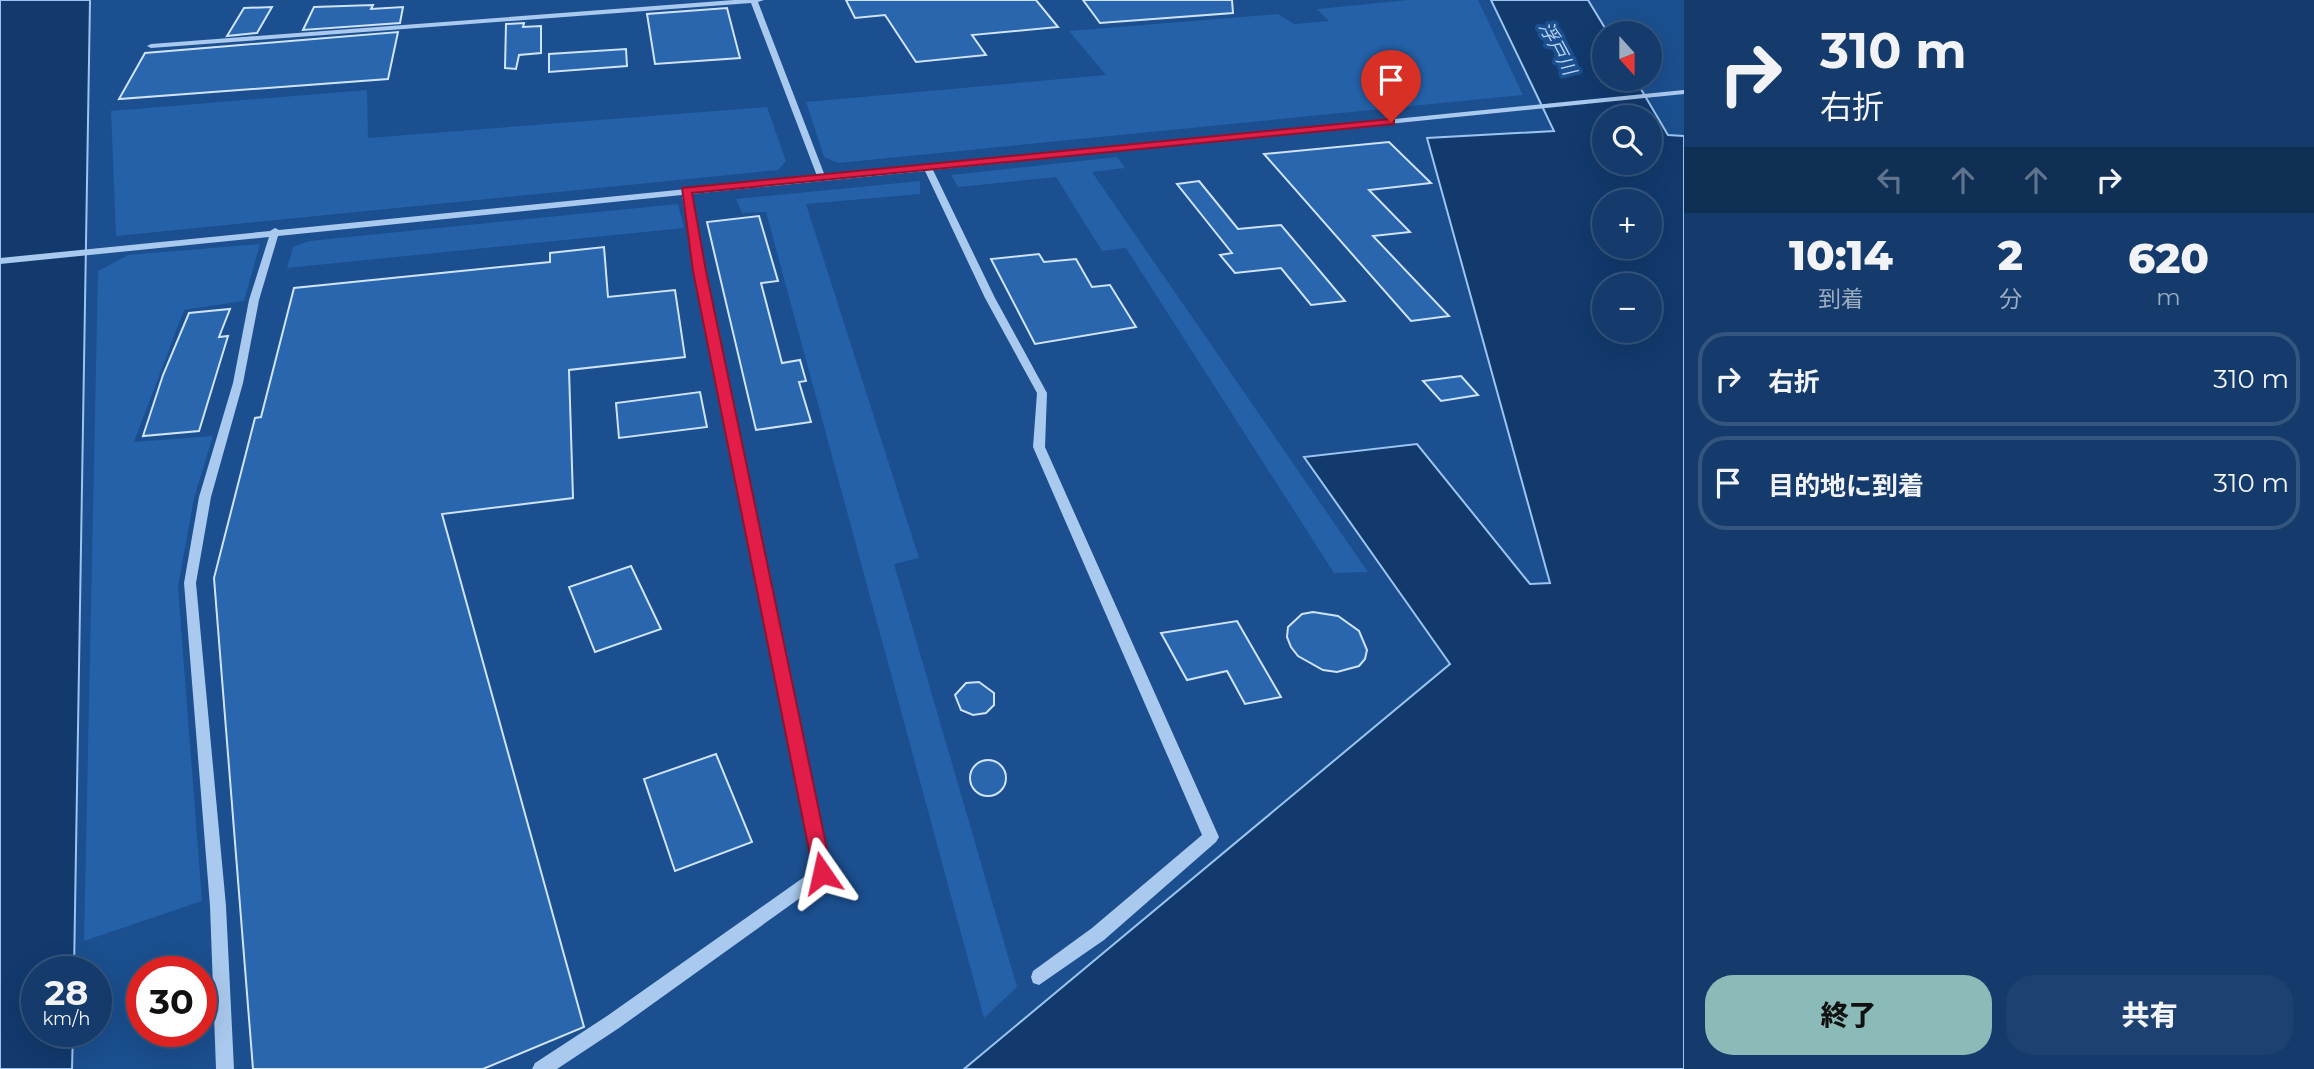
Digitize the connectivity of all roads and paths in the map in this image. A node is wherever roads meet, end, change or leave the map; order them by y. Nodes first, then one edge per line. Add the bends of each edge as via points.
1 (761, 0) edge
2 (754, 1) edge
3 (151, 46) dead end
4 (1684, 92) edge
5 (927, 167) junction
6 (822, 177) junction
7 (686, 191) junction
8 (275, 232) junction
9 (0, 261) edge
10 (1038, 977) dead end
11 (225, 1069) edge
12 (541, 1069) edge

1 - 2 street
2 - 3 street
2 - 6 street
4 - 5 street
5 - 6 street
5 - 10 street via 1042,393 1039,447 1211,837 1098,934
6 - 7 street
7 - 8 street
7 - 12 street via 822,873
8 - 9 street
8 - 11 street via 205,497 190,583 218,906

